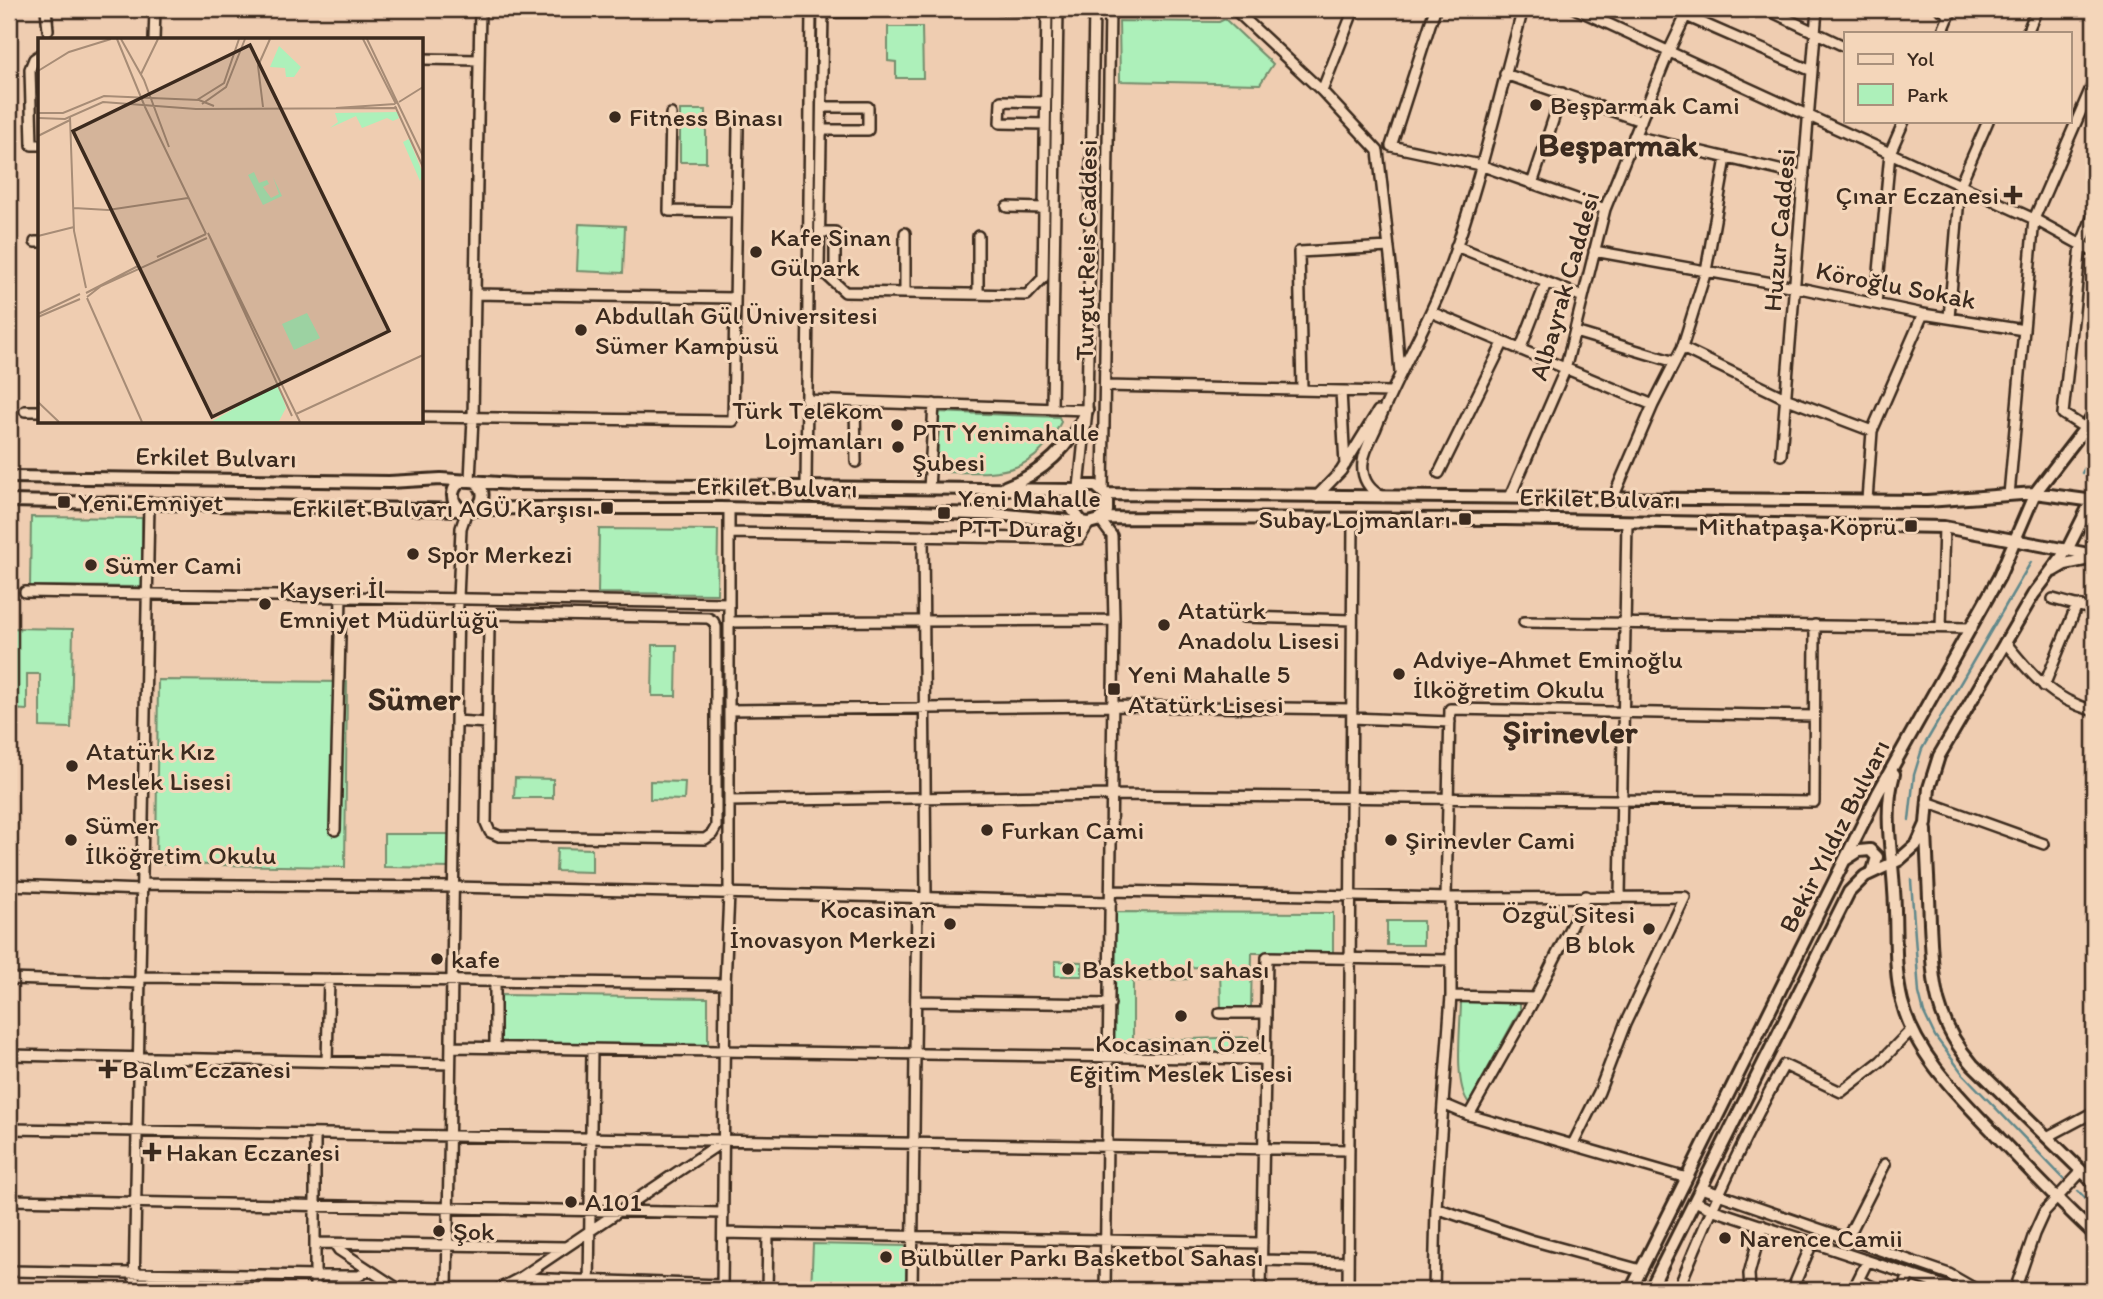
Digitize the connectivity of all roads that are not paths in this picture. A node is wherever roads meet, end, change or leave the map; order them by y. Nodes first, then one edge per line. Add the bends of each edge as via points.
1 (46, 9) edge
2 (155, 9) edge
3 (480, 9) edge
4 (811, 9) edge
5 (868, 9) edge
6 (1000, 9) edge
7 (1058, 9) edge
8 (1094, 9) edge
9 (1195, 9) edge
10 (1234, 9) edge
11 (1354, 9) edge
12 (1435, 9) edge
13 (1523, 9) edge
14 (1576, 9) edge
15 (1766, 9) edge
16 (1817, 9) edge
17 (1940, 9) edge
18 (2037, 9) edge
19 (823, 10) edge
20 (1047, 10) edge
21 (1110, 11) edge
22 (1951, 11) edge
23 (1688, 12) edge
24 (48, 30) dead end
25 (1815, 32) junction
26 (1942, 32) edge
27 (2027, 32) edge
28 (154, 38) edge
29 (1844, 46) edge
30 (1669, 51) junction
31 (38, 57) edge
32 (424, 59) edge
33 (479, 60) junction
34 (1812, 71) junction
35 (1505, 74) junction
36 (2094, 81) edge
37 (1322, 91) junction
38 (1562, 93) junction
39 (1045, 102) junction
40 (821, 107) junction
41 (671, 114) dead end
42 (1809, 115) junction
43 (1641, 121) junction
44 (1904, 122) edge
45 (1988, 122) edge
46 (1045, 124) junction
47 (738, 129) dead end
48 (821, 130) junction
49 (1634, 136) junction
50 (38, 145) edge
51 (1391, 146) junction
52 (1378, 151) junction
53 (1890, 153) junction
54 (1726, 158) junction
55 (1480, 165) junction
56 (1804, 176) junction
57 (1532, 184) junction
58 (1960, 185) junction
59 (1007, 206) dead end
60 (1044, 208) junction
61 (1605, 209) junction
62 (736, 212) junction
63 (2094, 213) edge
64 (2034, 219) junction
65 (820, 232) junction
66 (905, 233) dead end
67 (978, 236) dead end
68 (2081, 245) junction
69 (1456, 246) junction
70 (1389, 247) junction
71 (1594, 251) junction
72 (2094, 252) edge
73 (835, 268) dead end
74 (1706, 271) junction
75 (1546, 282) junction
76 (1795, 287) junction
77 (905, 293) junction
78 (475, 294) junction
79 (978, 295) junction
80 (1583, 297) junction
81 (735, 298) junction
82 (1876, 304) junction
83 (1431, 312) junction
84 (1923, 314) junction
85 (1949, 318) junction
86 (2024, 330) junction
87 (1575, 331) junction
88 (1503, 343) junction
89 (1682, 348) junction
90 (1520, 350) junction
91 (1675, 362) junction
92 (1566, 370) junction
93 (1400, 375) junction
94 (1105, 386) junction
95 (1302, 390) junction
96 (1341, 391) junction
97 (1390, 392) junction
98 (1786, 398) junction
99 (806, 400) junction
100 (855, 402) junction
101 (934, 404) junction
102 (1653, 405) junction
103 (1052, 409) junction
104 (1087, 410) junction
105 (25, 411) dead end
106 (38, 411) edge
107 (2094, 413) edge
108 (424, 417) edge
109 (473, 418) junction
110 (2085, 428) junction
111 (1872, 431) junction
112 (2092, 442) edge
113 (1781, 455) dead end
114 (856, 462) dead end
115 (1345, 465) junction
116 (1439, 473) dead end
117 (9, 477) edge
118 (469, 480) junction
119 (806, 487) junction
120 (929, 489) junction
121 (1078, 489) junction
122 (996, 490) junction
123 (1104, 493) junction
124 (2035, 493) junction
125 (2009, 495) junction
126 (1316, 497) junction
127 (1384, 497) junction
128 (1510, 497) junction
129 (1613, 498) junction
130 (2093, 499) edge
131 (1867, 500) junction
132 (9, 501) edge
133 (149, 504) junction
134 (729, 508) junction
135 (467, 510) junction
136 (1353, 519) junction
137 (1093, 520) junction
138 (1627, 522) junction
139 (1944, 527) junction
140 (729, 533) junction
141 (923, 536) junction
142 (2016, 540) junction
143 (2067, 550) junction
144 (2094, 556) edge
145 (2050, 572) junction
146 (25, 592) dead end
147 (147, 594) junction
148 (341, 597) junction
149 (458, 599) junction
150 (2053, 599) dead end
151 (729, 603) junction
152 (2077, 605) junction
153 (2094, 610) edge
154 (1242, 617) dead end
155 (1114, 620) junction
156 (1352, 620) junction
157 (924, 621) junction
158 (729, 622) junction
159 (1524, 622) dead end
160 (1625, 623) junction
161 (1815, 625) junction
162 (1941, 627) junction
163 (1972, 628) junction
164 (2005, 642) junction
165 (2044, 686) junction
166 (1113, 706) junction
167 (925, 708) junction
168 (729, 710) junction
169 (2094, 711) edge
170 (1623, 712) junction
171 (1352, 713) junction
172 (1814, 716) junction
173 (456, 721) junction
174 (1450, 722) junction
175 (487, 723) junction
176 (1900, 755) junction
177 (1112, 795) junction
178 (1351, 797) junction
179 (925, 798) junction
180 (1448, 798) junction
181 (1621, 800) junction
182 (729, 801) junction
183 (1927, 802) junction
184 (1926, 824) junction
185 (335, 830) dead end
186 (2043, 844) dead end
187 (1845, 860) junction
188 (1892, 863) junction
189 (1873, 871) junction
190 (9, 885) edge
191 (142, 887) junction
192 (453, 887) junction
193 (1111, 891) junction
194 (729, 894) junction
195 (1350, 894) junction
196 (1586, 896) junction
197 (1620, 896) junction
198 (921, 898) junction
199 (1448, 898) junction
200 (1111, 902) junction
201 (1350, 958) junction
202 (1451, 960) junction
203 (9, 979) edge
204 (329, 979) junction
205 (141, 980) junction
206 (495, 981) junction
207 (452, 982) junction
208 (725, 984) junction
209 (1451, 996) junction
210 (1535, 998) junction
211 (916, 1001) junction
212 (1110, 1004) junction
213 (1220, 1013) dead end
214 (1266, 1013) junction
215 (1912, 1029) junction
216 (451, 1046) junction
217 (495, 1048) junction
218 (592, 1049) junction
219 (724, 1051) junction
220 (915, 1054) junction
221 (9, 1055) edge
222 (1109, 1057) junction
223 (139, 1058) junction
224 (1265, 1059) junction
225 (327, 1062) junction
226 (450, 1064) junction
227 (1443, 1104) junction
228 (2094, 1112) edge
229 (1469, 1115) junction
230 (9, 1129) edge
231 (138, 1132) junction
232 (315, 1135) junction
233 (449, 1136) junction
234 (2047, 1137) junction
235 (591, 1139) junction
236 (723, 1141) junction
237 (914, 1144) junction
238 (1573, 1144) junction
239 (1108, 1148) junction
240 (1263, 1149) junction
241 (1349, 1150) junction
242 (1885, 1164) dead end
243 (2082, 1171) junction
244 (1687, 1178) junction
245 (2094, 1183) edge
246 (1701, 1188) junction
247 (1718, 1194) junction
248 (2057, 1197) junction
249 (9, 1200) edge
250 (1695, 1201) junction
251 (137, 1203) junction
252 (316, 1206) junction
253 (447, 1208) junction
254 (1436, 1208) junction
255 (1711, 1209) junction
256 (590, 1210) junction
257 (619, 1211) junction
258 (723, 1213) junction
259 (1762, 1225) junction
260 (589, 1231) junction
261 (723, 1233) junction
262 (768, 1234) junction
263 (2094, 1234) edge
264 (912, 1237) junction
265 (1847, 1239) junction
266 (1107, 1240) junction
267 (316, 1243) junction
268 (1262, 1243) junction
269 (1812, 1243) junction
270 (335, 1244) junction
271 (448, 1246) junction
272 (566, 1247) junction
273 (1261, 1260) junction
274 (1348, 1262) junction
275 (1867, 1262) junction
276 (1641, 1270) junction
277 (9, 1271) edge
278 (367, 1271) junction
279 (135, 1274) junction
280 (1909, 1275) junction
281 (316, 1276) junction
282 (520, 1278) junction
283 (1858, 1280) junction
284 (589, 1285) edge
285 (722, 1288) edge
286 (134, 1290) edge
287 (316, 1290) edge
288 (400, 1290) edge
289 (447, 1290) edge
290 (497, 1290) edge
291 (767, 1290) edge
292 (912, 1290) edge
293 (1105, 1290) edge
294 (1261, 1290) edge
295 (1348, 1290) edge
296 (1434, 1290) edge
297 (1631, 1290) edge
298 (1650, 1290) edge
299 (1678, 1290) edge
300 (1750, 1290) edge
301 (1792, 1290) edge
302 (1853, 1290) edge
303 (1880, 1290) edge
304 (1903, 1290) edge
305 (1956, 1290) edge
306 (1977, 1290) edge
307 (2015, 1290) edge

1 - 24 street
2 - 28 street
3 - 33 street
4 - 99 street
5 - 19 street
6 - 20 street
7 - 103 street
8 - 104 street, Turgut Reis Caddesi
9 - 21 street
10 - 37 street
11 - 37 street
12 - 51 street
13 - 35 street
14 - 30 street
15 - 25 street
16 - 25 street, Huzur Caddesi
17 - 22 street
18 - 27 street
19 - 40 street
20 - 39 street
21 - 94 street, Turgut Reis Caddesi
22 - 26 street
23 - 30 street, Albayrak Caddesi
23 - 34 street
25 - 29 street
25 - 34 street, Huzur Caddesi
30 - 42 street
30 - 43 street, Albayrak Caddesi
31 - 50 street via 30,69 32,145
32 - 33 street
33 - 78 street
34 - 42 street, Huzur Caddesi
35 - 38 street
35 - 55 street
36 - 64 street
37 - 52 street
38 - 43 street
38 - 57 street
39 - 46 street
39 - 46 street via 1001,101 1000,123
40 - 48 street
40 - 48 street via 868,107 868,130
41 - 62 street via 668,211
42 - 53 street
42 - 56 street, Huzur Caddesi
43 - 49 street, Albayrak Caddesi
44 - 53 street
45 - 58 street
46 - 60 street
47 - 62 street
48 - 65 street
49 - 54 street
49 - 61 street, Albayrak Caddesi
51 - 52 street
51 - 55 street
52 - 70 street
53 - 58 street
53 - 82 street
54 - 56 street
54 - 74 street
55 - 57 street
55 - 69 street
56 - 76 street, Huzur Caddesi
57 - 61 street
58 - 64 street
58 - 85 street
59 - 60 street
60 - 79 street via 1043,278 1027,295
61 - 71 street, Albayrak Caddesi
62 - 81 street
63 - 68 street
64 - 68 street
64 - 86 street
65 - 73 street via 835,232
65 - 77 street via 819,268 845,292
66 - 77 street
67 - 79 street
68 - 72 street
68 - 110 street via 2063,414
69 - 75 street
69 - 83 street
70 - 93 street
70 - 95 street via 1299,252
71 - 74 street, Köroğlu Sokak
71 - 80 street, Albayrak Caddesi
74 - 76 street, Köroğlu Sokak
74 - 89 street
75 - 80 street
75 - 90 street
76 - 82 street, Köroğlu Sokak
76 - 98 street, Huzur Caddesi
77 - 79 street
78 - 81 street
78 - 109 street
80 - 87 street, Albayrak Caddesi
81 - 109 street via 733,421
82 - 84 street, Köroğlu Sokak
83 - 88 street
83 - 93 street
84 - 85 street, Köroğlu Sokak
84 - 111 street
85 - 86 street, Köroğlu Sokak
86 - 125 street
87 - 91 street
87 - 92 street, Albayrak Caddesi
88 - 90 street
88 - 116 street
89 - 91 street
89 - 98 street
90 - 92 street
91 - 102 street
92 - 102 street
92 - 128 street, Albayrak Caddesi
93 - 97 street
94 - 95 street
94 - 123 street, Turgut Reis Caddesi
95 - 96 street
96 - 97 street
96 - 115 street
97 - 115 street
97 - 127 street via 1363,466 1369,487
98 - 111 street
98 - 113 street, Huzur Caddesi
99 - 100 street
99 - 119 street
100 - 101 street
100 - 114 street
101 - 103 street
101 - 120 street
102 - 129 street
103 - 104 street
104 - 121 street, Turgut Reis Caddesi
104 - 122 main road via 1054,458
105 - 106 street
107 - 110 main road, Bekir Yıldız Bulvarı
108 - 109 street
109 - 118 street
110 - 112 street
110 - 124 main road, Bekir Yıldız Bulvarı
111 - 131 street
115 - 126 street
117 - 118 main road, Erkilet Bulvarı
118 - 119 main road, Erkilet Bulvarı
118 - 135 main road via 456,486 453,493 455,503
118 - 135 main road via 479,484 483,494 481,504
119 - 120 main road, Erkilet Bulvarı
120 - 122 main road, Erkilet Bulvarı
121 - 122 main road, Erkilet Bulvarı
121 - 123 main road via 1094,486
121 - 137 main road via 1072,497 1074,514
123 - 126 main road, Erkilet Bulvarı
123 - 137 main road via 1108,508
124 - 125 main road, Erkilet Bulvarı
124 - 130 main road, Erkilet Bulvarı
124 - 142 main road, Bekir Yıldız Bulvarı
125 - 131 main road, Erkilet Bulvarı
126 - 127 main road, Erkilet Bulvarı
127 - 128 main road, Erkilet Bulvarı
128 - 129 main road, Erkilet Bulvarı
129 - 131 main road, Erkilet Bulvarı
130 - 143 main road, Bekir Yıldız Bulvarı
132 - 133 main road, Erkilet Bulvarı
133 - 135 main road, Erkilet Bulvarı
133 - 147 street
134 - 135 main road, Erkilet Bulvarı
134 - 137 main road, Erkilet Bulvarı
134 - 140 street
135 - 149 street via 461,527
136 - 137 main road, Erkilet Bulvarı
136 - 138 main road, Erkilet Bulvarı
136 - 156 street
137 - 141 street via 1079,539
137 - 155 street via 1112,536
138 - 139 main road, Erkilet Bulvarı
138 - 160 street
139 - 142 main road, Erkilet Bulvarı
139 - 162 street
140 - 141 street
140 - 151 street
141 - 157 street
142 - 143 main road, Erkilet Bulvarı
142 - 163 main road, Bekir Yıldız Bulvarı
143 - 144 main road, Erkilet Bulvarı
143 - 145 main road, Bekir Yıldız Bulvarı
144 - 145 main road
145 - 164 main road, Bekir Yıldız Bulvarı
146 - 147 street
147 - 148 street
147 - 191 street
148 - 149 street
148 - 185 street
149 - 151 street
149 - 173 street
150 - 152 street
151 - 158 street
152 - 153 street
152 - 165 street
154 - 156 street
155 - 157 street
155 - 166 street
156 - 171 street
157 - 158 street
157 - 167 street
158 - 168 street
159 - 160 street
160 - 161 street
160 - 170 street
161 - 162 street
161 - 172 street
162 - 163 street
163 - 176 main road, Bekir Yıldız Bulvarı
164 - 165 street
164 - 183 main road, Bekir Yıldız Bulvarı via 1939,756
165 - 169 street via 2063,700
166 - 167 street
166 - 171 street
166 - 177 street
167 - 168 street
167 - 179 street
168 - 182 street
170 - 172 street
170 - 174 street via 1450,709
170 - 181 street
171 - 174 street
171 - 178 street
172 - 181 street via 1814,802
173 - 175 street
173 - 192 street
174 - 180 street
175 - 175 street via 489,624 495,615 711,619 716,627 714,832 705,839 493,834 486,823
176 - 187 main road, Bekir Yıldız Bulvarı
176 - 188 main road via 1888,807
177 - 178 street
177 - 179 street
177 - 193 street
178 - 180 street
178 - 195 street
179 - 182 street
179 - 198 street
180 - 181 street
180 - 199 street
181 - 197 street
182 - 194 street
183 - 184 main road, Bekir Yıldız Bulvarı
183 - 186 street
184 - 188 main road, Bekir Yıldız Bulvarı via 1912,850
184 - 234 main road via 1933,984 1940,1009 1966,1057
187 - 189 main road via 1870,850 1877,857
187 - 244 main road, Bekir Yıldız Bulvarı
188 - 189 main road, Bekir Yıldız Bulvarı
188 - 215 main road via 1899,990
189 - 246 main road, Bekir Yıldız Bulvarı via 1849,892
190 - 191 street
191 - 192 street
191 - 205 street
192 - 194 street
192 - 207 street
193 - 195 street
193 - 200 street
194 - 198 street
194 - 208 street
195 - 199 street
195 - 201 street
196 - 197 street
196 - 199 street
196 - 210 street
197 - 238 street via 1685,897
198 - 200 street
198 - 211 street
199 - 202 street
200 - 212 street
201 - 202 street
201 - 214 street via 1267,957
201 - 241 street
202 - 209 street
203 - 205 street
204 - 205 street
204 - 207 street
204 - 225 street
205 - 223 street
206 - 207 street
206 - 208 street
206 - 217 street
207 - 216 street
208 - 219 street
209 - 210 street
209 - 227 street
210 - 229 street
211 - 212 street
211 - 220 street
212 - 222 street
213 - 214 street
214 - 224 street
215 - 247 street via 1841,1092 1784,1065
215 - 248 main road via 1953,1089
216 - 217 street
216 - 226 street
217 - 218 street
218 - 219 street
218 - 235 street
219 - 220 street
219 - 236 street
220 - 222 street
220 - 237 street
221 - 223 street
222 - 224 street
222 - 239 street
223 - 225 street
223 - 231 street
224 - 240 street
225 - 226 street
226 - 233 street
227 - 229 street
227 - 254 street
228 - 234 street
229 - 238 street
230 - 231 street
231 - 232 street
231 - 251 street
232 - 233 street
232 - 252 street
233 - 235 street
233 - 253 street
234 - 243 main road
235 - 236 street
235 - 256 street
236 - 237 street
236 - 257 street
236 - 258 street
237 - 239 street
237 - 264 street
238 - 244 street
239 - 240 street
239 - 266 street
240 - 241 street
240 - 268 street
241 - 274 street
242 - 265 street
243 - 245 main road
243 - 248 street
244 - 276 main road, Bekir Yıldız Bulvarı
246 - 247 street
246 - 250 main road, Bekir Yıldız Bulvarı
247 - 255 street
247 - 265 street
248 - 263 main road
248 - 307 street via 2038,1223
249 - 251 street
250 - 255 street
250 - 298 main road, Bekir Yıldız Bulvarı
251 - 252 street
251 - 279 street
252 - 253 street
252 - 267 street
253 - 256 street
253 - 271 street
254 - 276 street
254 - 296 street
255 - 259 street
255 - 299 street
256 - 257 street
256 - 260 street
257 - 258 street
257 - 260 street
258 - 261 street
259 - 269 street
259 - 300 street via 1749,1273
260 - 272 street
260 - 284 street
261 - 262 street
261 - 285 street
262 - 264 street
262 - 291 street
264 - 266 street
264 - 292 street
265 - 306 street via 1949,1274
266 - 268 street
266 - 293 street
267 - 270 street
267 - 281 street
268 - 273 street
269 - 275 street
269 - 301 street
270 - 271 street
270 - 278 street
271 - 272 street
271 - 289 street
272 - 282 street
273 - 274 street
273 - 294 street
274 - 295 street
275 - 280 street
275 - 283 street
276 - 297 main road, Bekir Yıldız Bulvarı
277 - 279 street
278 - 281 street via 359,1276
278 - 288 street
279 - 281 street
279 - 286 street
280 - 304 street
280 - 305 street
281 - 287 street
282 - 284 street
282 - 290 street
283 - 302 street
283 - 303 street
284 - 285 street

